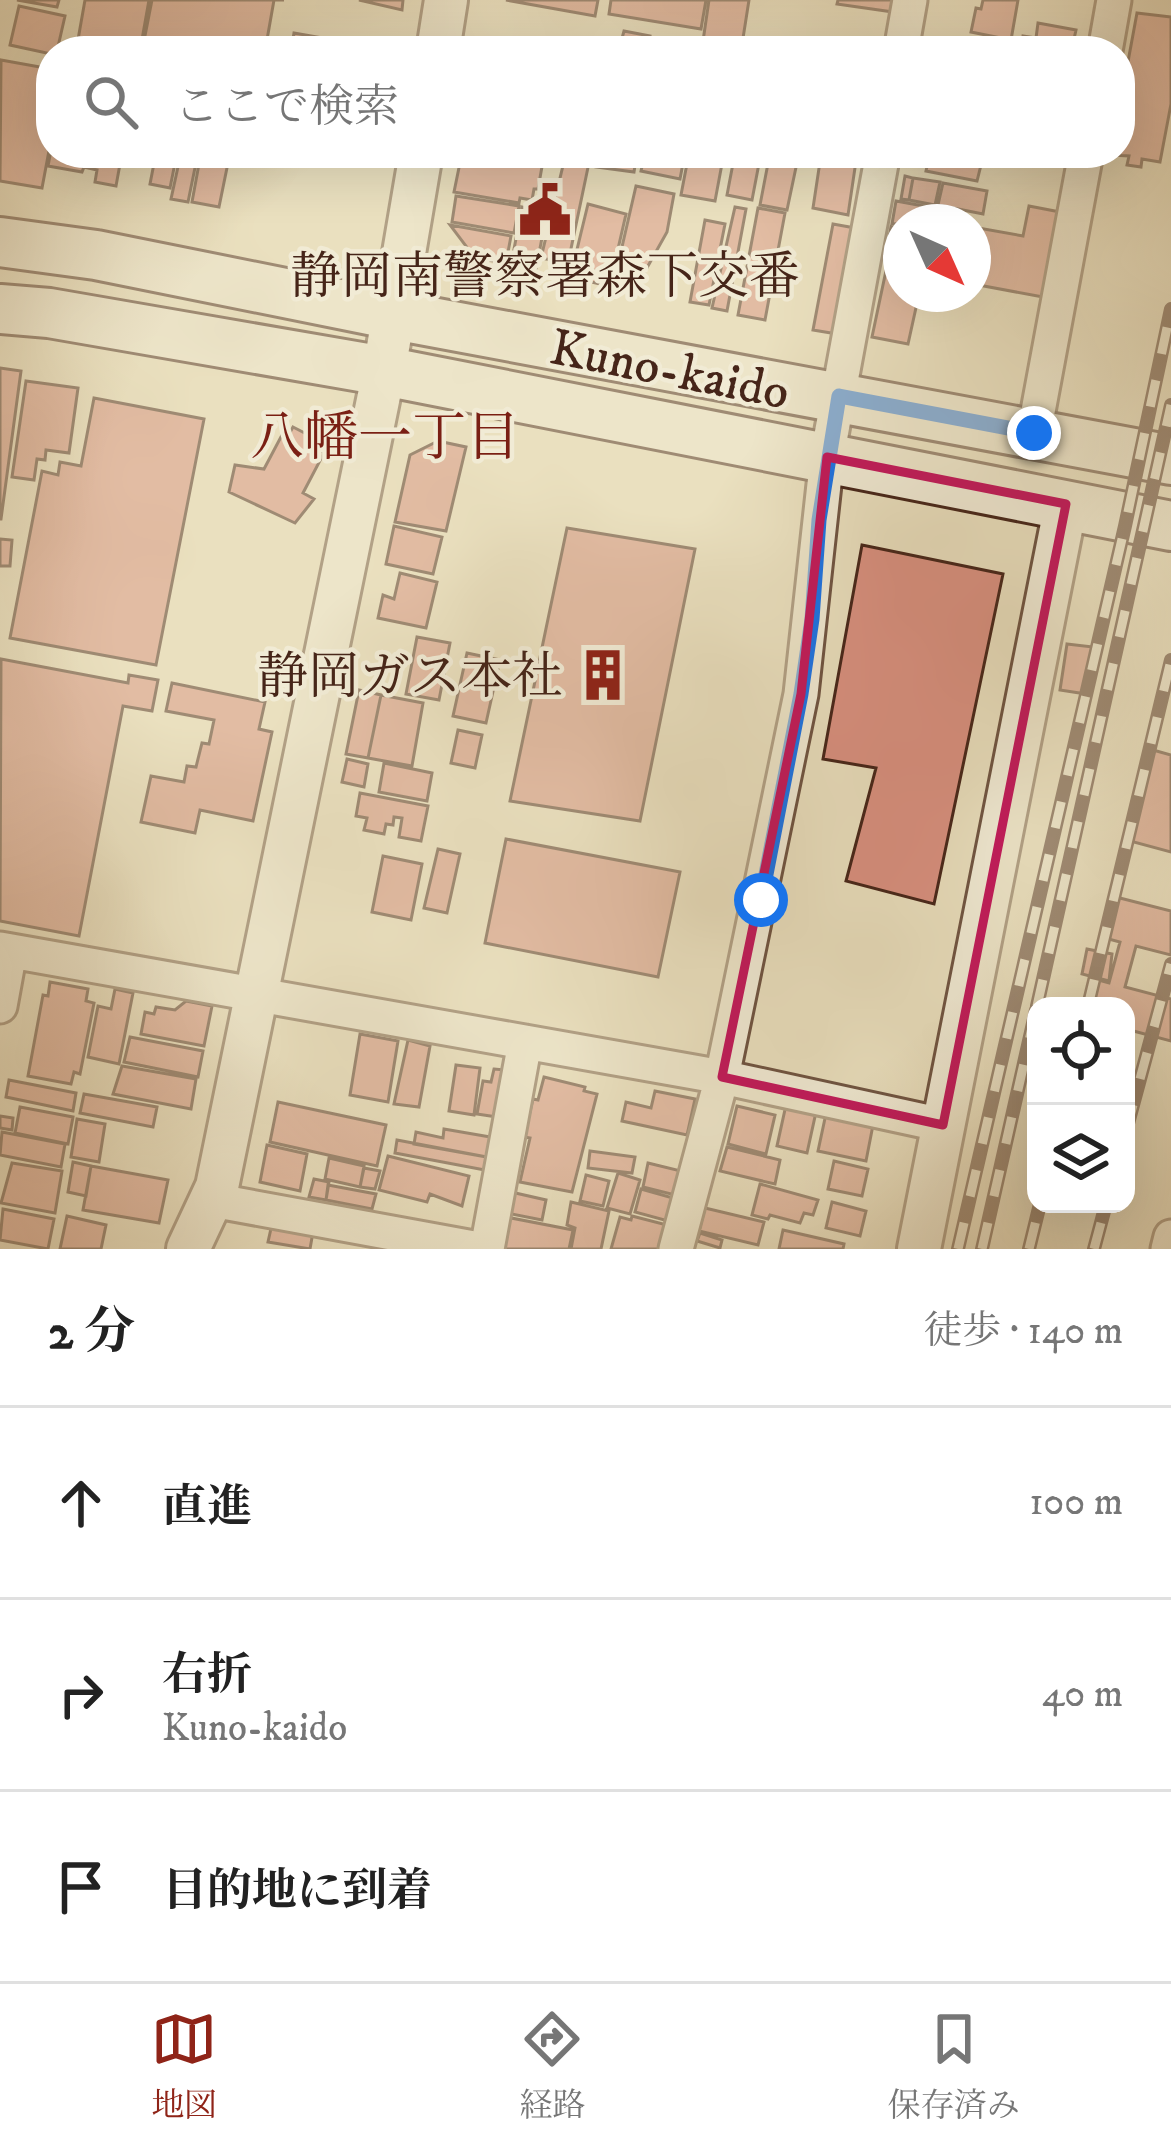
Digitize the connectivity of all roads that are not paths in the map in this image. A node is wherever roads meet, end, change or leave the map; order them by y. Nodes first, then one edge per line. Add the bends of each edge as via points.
1 (446, 0) edge
2 (910, 0) edge
3 (1114, 0) edge
4 (440, 36) edge
5 (904, 36) edge
6 (1108, 36) edge
7 (418, 168) edge
8 (880, 168) edge
9 (1083, 168) edge
10 (0, 242) edge
11 (0, 309) edge
12 (394, 315) junction
13 (384, 371) junction
14 (839, 396) junction
15 (1034, 433) junction
16 (827, 457) junction
17 (1171, 460) edge
18 (1085, 508) junction
19 (1171, 526) edge
20 (5, 950) edge
21 (256, 993) junction
22 (0, 1006) edge
23 (525, 1042) junction
24 (722, 1076) junction
25 (943, 1125) junction
26 (212, 1200) junction
27 (1171, 1237) edge
28 (188, 1249) edge
29 (483, 1249) edge
30 (676, 1249) edge
31 (919, 1249) edge
32 (1168, 1249) edge

1 - 4 street
2 - 5 street
3 - 6 street
7 - 12 street
8 - 14 street
9 - 15 street
10 - 12 main road, Kuno-kaido
11 - 13 main road, Kuno-kaido
12 - 13 street
12 - 14 main road, Kuno-kaido
13 - 16 main road, Kuno-kaido
13 - 21 street
14 - 15 main road, Kuno-kaido
14 - 16 street
15 - 17 main road, Kuno-kaido
16 - 18 main road, Kuno-kaido
16 - 24 street via 801,694
18 - 19 main road, Kuno-kaido
18 - 25 street
20 - 21 street
20 - 22 street
21 - 23 street
21 - 26 street
23 - 24 street
23 - 29 street
24 - 25 street
24 - 30 street
25 - 31 street
26 - 28 street
26 - 29 street
27 - 32 street

